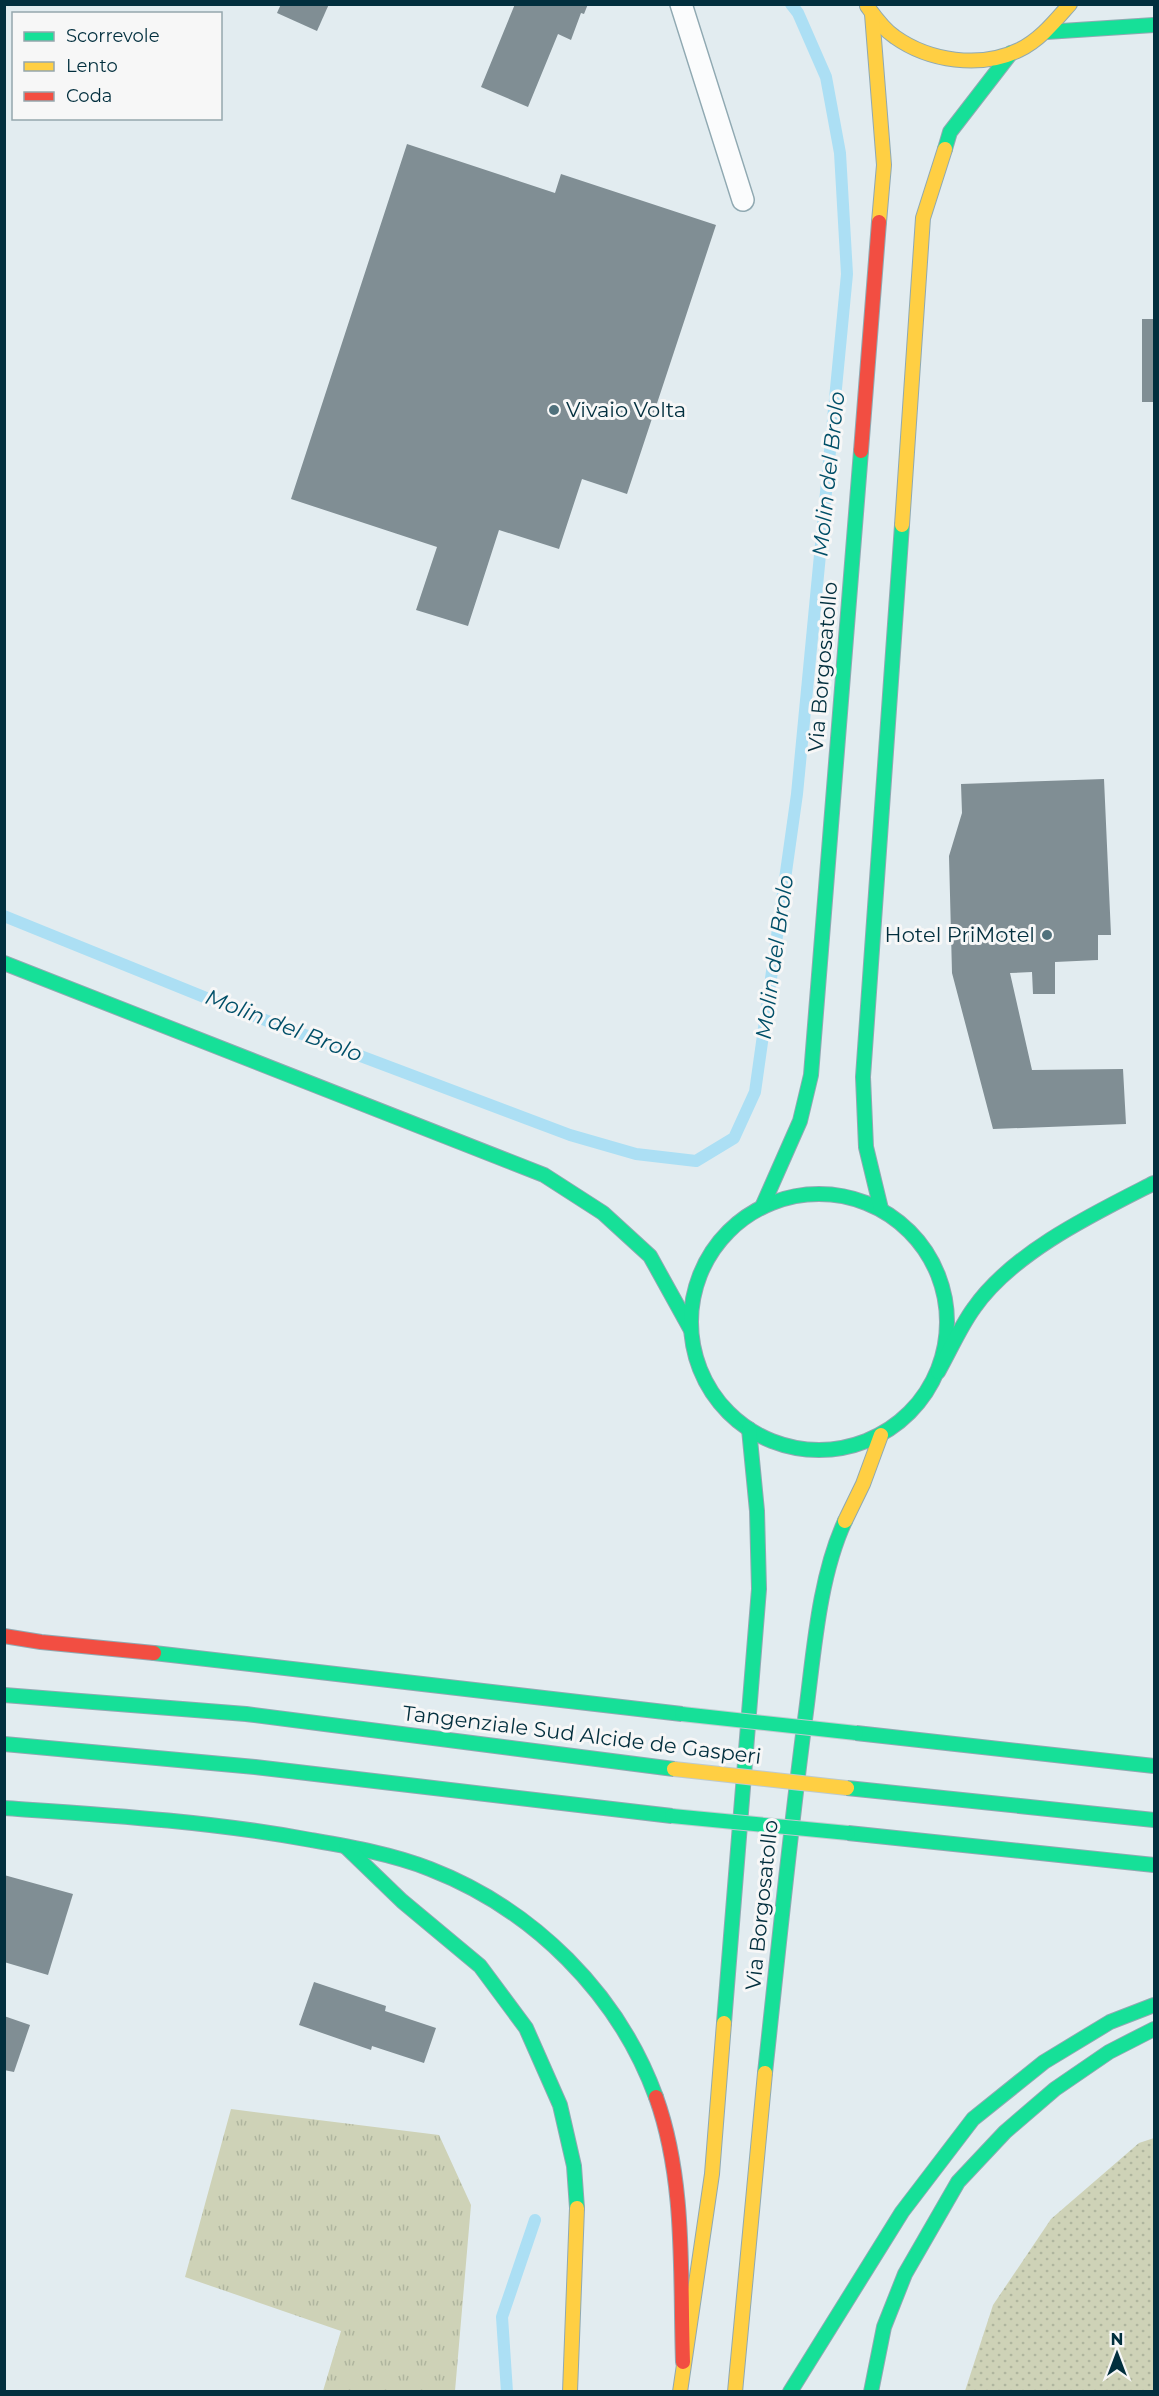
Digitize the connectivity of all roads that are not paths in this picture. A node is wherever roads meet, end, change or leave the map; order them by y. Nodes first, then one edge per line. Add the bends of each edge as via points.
1 (681, 4) edge
2 (1070, 4) edge
3 (869, 9) edge
4 (1155, 25) edge
5 (1046, 32) junction
6 (1011, 53) junction
7 (743, 200) dead end
8 (4, 963) edge
9 (1155, 1183) edge
10 (762, 1207) junction
11 (881, 1209) junction
12 (691, 1330) junction
13 (938, 1372) junction
14 (749, 1430) junction
15 (881, 1435) junction
16 (4, 1636) edge
17 (41, 1642) junction
18 (4, 1649) edge
19 (4, 1695) edge
20 (4, 1744) edge
21 (1155, 1766) edge
22 (4, 1808) edge
23 (1155, 1820) edge
24 (346, 1847) junction
25 (1155, 1865) edge
26 (1155, 2005) edge
27 (1155, 2029) edge
28 (683, 2362) junction
29 (570, 2391) edge
30 (680, 2391) edge
31 (735, 2391) edge
32 (790, 2391) edge
33 (871, 2391) edge

1 - 7 lane
2 - 5 main road
3 - 6 main road via 900,41 935,57 973,61
3 - 10 main road, Via Borgosatollo via 884,165 812,1075 800,1121
4 - 5 main road
5 - 6 main road
6 - 11 main road via 950,132 923,218 863,1077 866,1147
8 - 12 main road via 544,1175 603,1213 650,1256
9 - 13 main road via 1092,1214 1008,1271 974,1307
10 - 11 main road via 791,1197 821,1194 852,1198
10 - 12 main road via 731,1228 708,1258 694,1293
11 - 13 main road via 917,1239 941,1280 948,1326
12 - 14 main road via 699,1369 719,1403
13 - 15 main road via 917,1404
14 - 15 main road via 780,1444 814,1450 849,1447
14 - 28 main road, Via Borgosatollo via 759,1589 712,2174
15 - 31 main road, Via Borgosatollo via 840,1532 821,1601 765,2068
16 - 17 main road
17 - 18 main road
17 - 21 main road, bridge
19 - 23 main road, Tangenziale Sud Alcide de Gasperi, bridge via 246,1714 674,1768
20 - 25 main road, bridge via 244,1765 672,1816
22 - 24 main road via 208,1823
24 - 28 main road via 394,1856 441,1873 494,1900 564,1954 597,1991 625,2032 648,2076 675,2171
24 - 29 main road via 402,1902 480,1966 526,2028 560,2105 574,2166 578,2217
26 - 32 main road via 1110,2022 1044,2062 973,2119 902,2212
27 - 33 main road via 1109,2052 1055,2089 1005,2132 958,2182 905,2274 884,2327
28 - 30 main road, Via Borgosatollo

